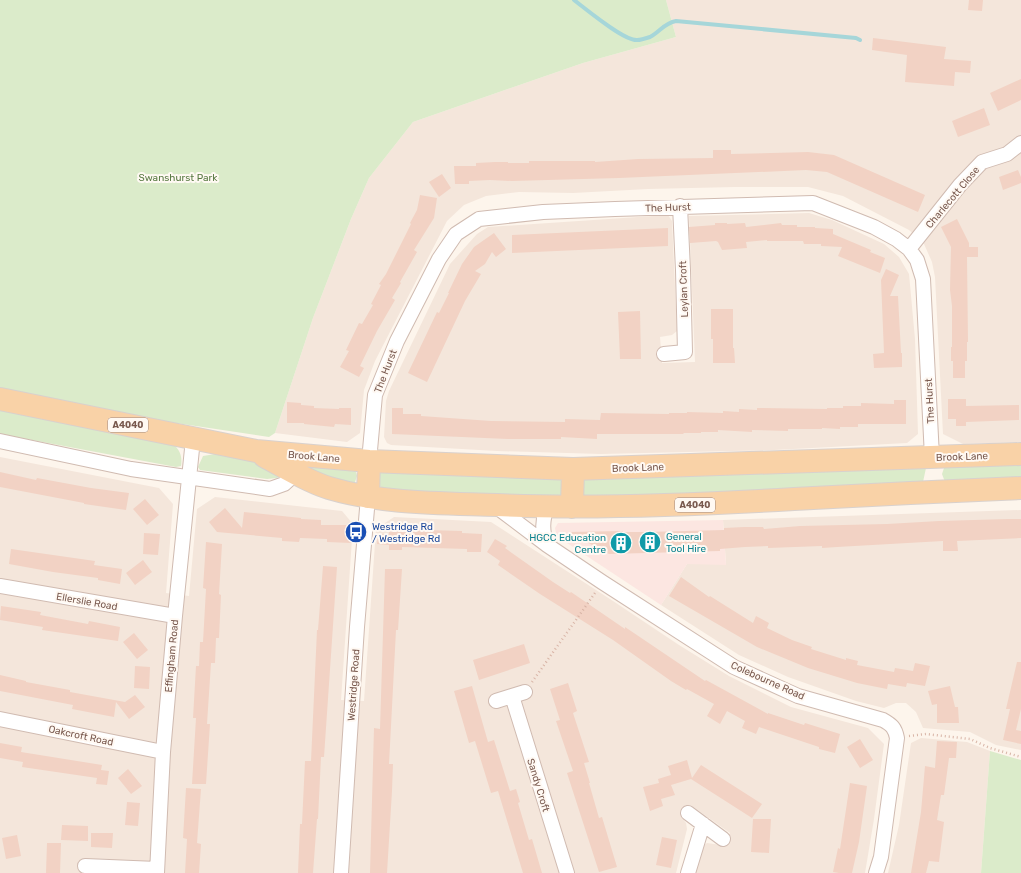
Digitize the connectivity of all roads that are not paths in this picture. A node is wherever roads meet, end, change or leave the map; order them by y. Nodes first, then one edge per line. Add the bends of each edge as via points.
1 (1021, 143) edge
2 (680, 206) junction
3 (909, 249) junction
4 (664, 354) dead end
5 (0, 398) edge
6 (193, 439) junction
7 (0, 441) edge
8 (256, 451) junction
9 (1021, 454) edge
10 (932, 457) junction
11 (369, 461) junction
12 (573, 469) junction
13 (296, 473) junction
14 (189, 477) junction
15 (1021, 488) edge
16 (934, 492) junction
17 (368, 498) junction
18 (493, 505) junction
19 (547, 507) junction
20 (572, 507) junction
21 (547, 545) junction
22 (0, 586) edge
23 (175, 616) junction
24 (525, 692) road end
25 (512, 696) junction
26 (496, 701) dead end
27 (0, 719) edge
28 (163, 752) junction
29 (688, 814) dead end
30 (703, 824) junction
31 (723, 839) dead end
32 (84, 866) dead end
33 (157, 871) edge
34 (341, 873) edge
35 (567, 873) edge
36 (688, 873) edge
37 (876, 873) edge

1 - 3 street, Charlecott Close via 1007,154 982,162 960,185
2 - 3 street, The Hurst via 813,203 874,227
2 - 4 street, Leylan Croft via 685,352
2 - 11 street, The Hurst via 500,216 479,219 456,234 428,279 379,384 375,395
3 - 10 street, The Hurst via 917,260 923,279
5 - 6 main road, Brook Lane / A4040
6 - 8 main road, Brook Lane / A4040
6 - 14 street, Effingham Road
7 - 14 street, Brook Lane via 131,469
8 - 11 main road, Brook Lane / A4040
8 - 13 main road, Brook Lane / A4040
9 - 10 main road, Brook Lane / A4040
10 - 12 main road, Brook Lane / A4040
10 - 16 main road
11 - 12 main road, Brook Lane / A4040
11 - 17 main road
12 - 20 main road
13 - 14 street, Brook Lane via 284,484 270,489
13 - 17 main road, Brook Lane / A4040 via 328,488
14 - 23 street, Effingham Road
15 - 16 main road, Brook Lane / A4040
16 - 20 main road, Brook Lane / A4040 via 676,506
17 - 18 main road, Brook Lane / A4040
17 - 34 street, Westridge Road
18 - 19 main road, Brook Lane / A4040
18 - 21 street, Colebourne Road
19 - 20 main road, Brook Lane / A4040
19 - 21 street via 543,519 543,535
21 - 37 street, Colebourne Road via 734,666 798,696 883,720 892,725 897,738 881,857
22 - 23 street, Ellerslie Road
23 - 28 street, Effingham Road
24 - 25 street
25 - 26 street
25 - 35 street, Sandy Croft
27 - 28 street, Oakcroft Road
28 - 33 street, Effingham Road
29 - 30 street
30 - 31 street
30 - 36 street
32 - 33 street

